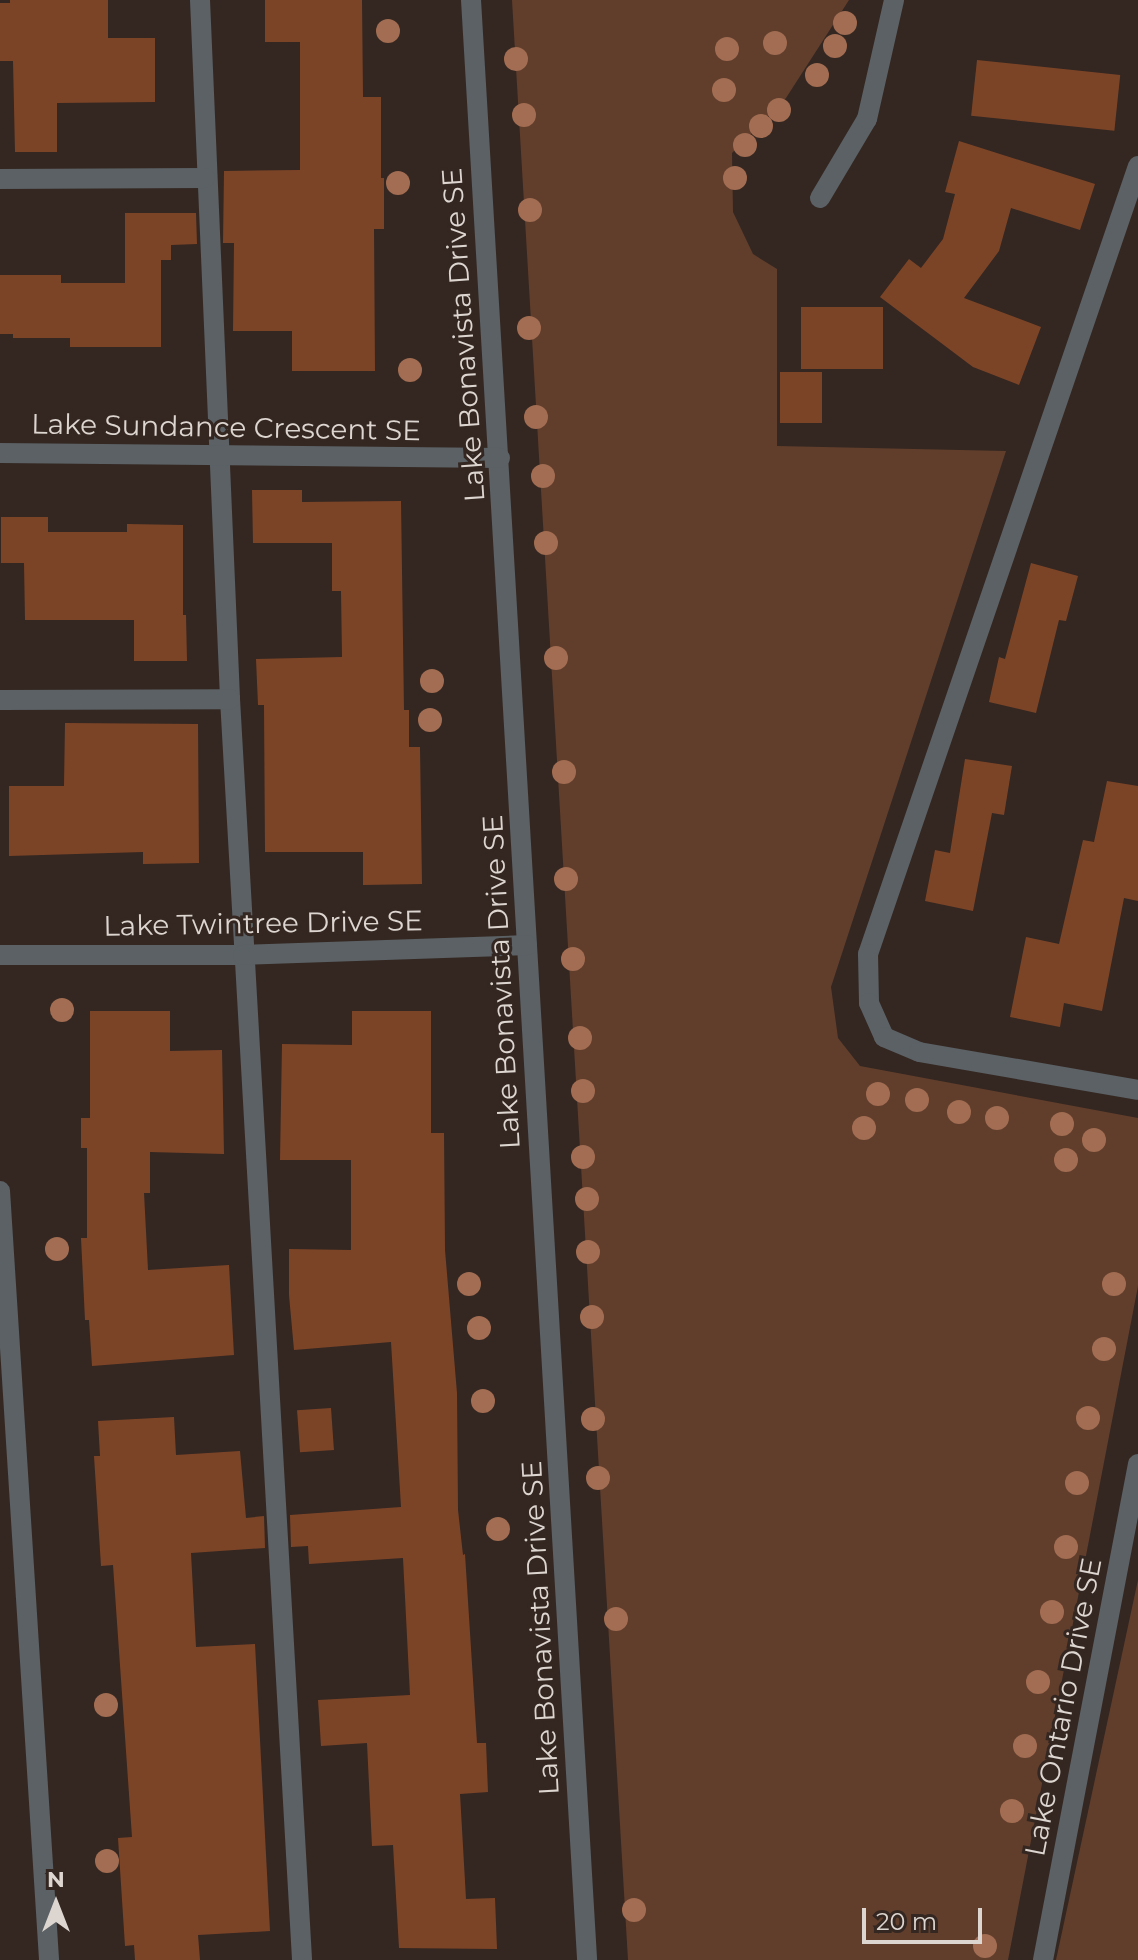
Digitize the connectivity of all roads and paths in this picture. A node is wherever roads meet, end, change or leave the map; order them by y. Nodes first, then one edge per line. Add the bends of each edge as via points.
1 (200, 0) edge
2 (471, 0) edge
3 (894, 0) edge
4 (1138, 166) edge
5 (205, 178) junction
6 (0, 179) edge
7 (820, 198) dead end
8 (0, 453) edge
9 (217, 456) junction
10 (500, 458) junction
11 (230, 699) junction
12 (0, 700) edge
13 (527, 945) junction
14 (0, 955) edge
15 (243, 955) junction
16 (1138, 1090) edge
17 (0, 1195) edge
18 (1138, 1464) edge
19 (49, 1960) edge
20 (302, 1960) edge
21 (587, 1960) edge
22 (1043, 1960) edge

1 - 5 street
2 - 10 street, Lake Bonavista Drive SE
3 - 7 street via 867,119
4 - 16 street via 868,954 869,1003 884,1037 919,1052
5 - 6 street
5 - 9 street
8 - 9 street, Lake Sundance Crescent SE
9 - 10 street, Lake Sundance Crescent SE
9 - 11 street
10 - 13 street, Lake Bonavista Drive SE
11 - 12 street
11 - 15 street
13 - 15 street, Lake Twintree Drive SE
13 - 21 street, Lake Bonavista Drive SE
14 - 15 street, Lake Twintree Drive SE
15 - 20 street
17 - 19 street
18 - 22 street, Lake Ontario Drive SE

